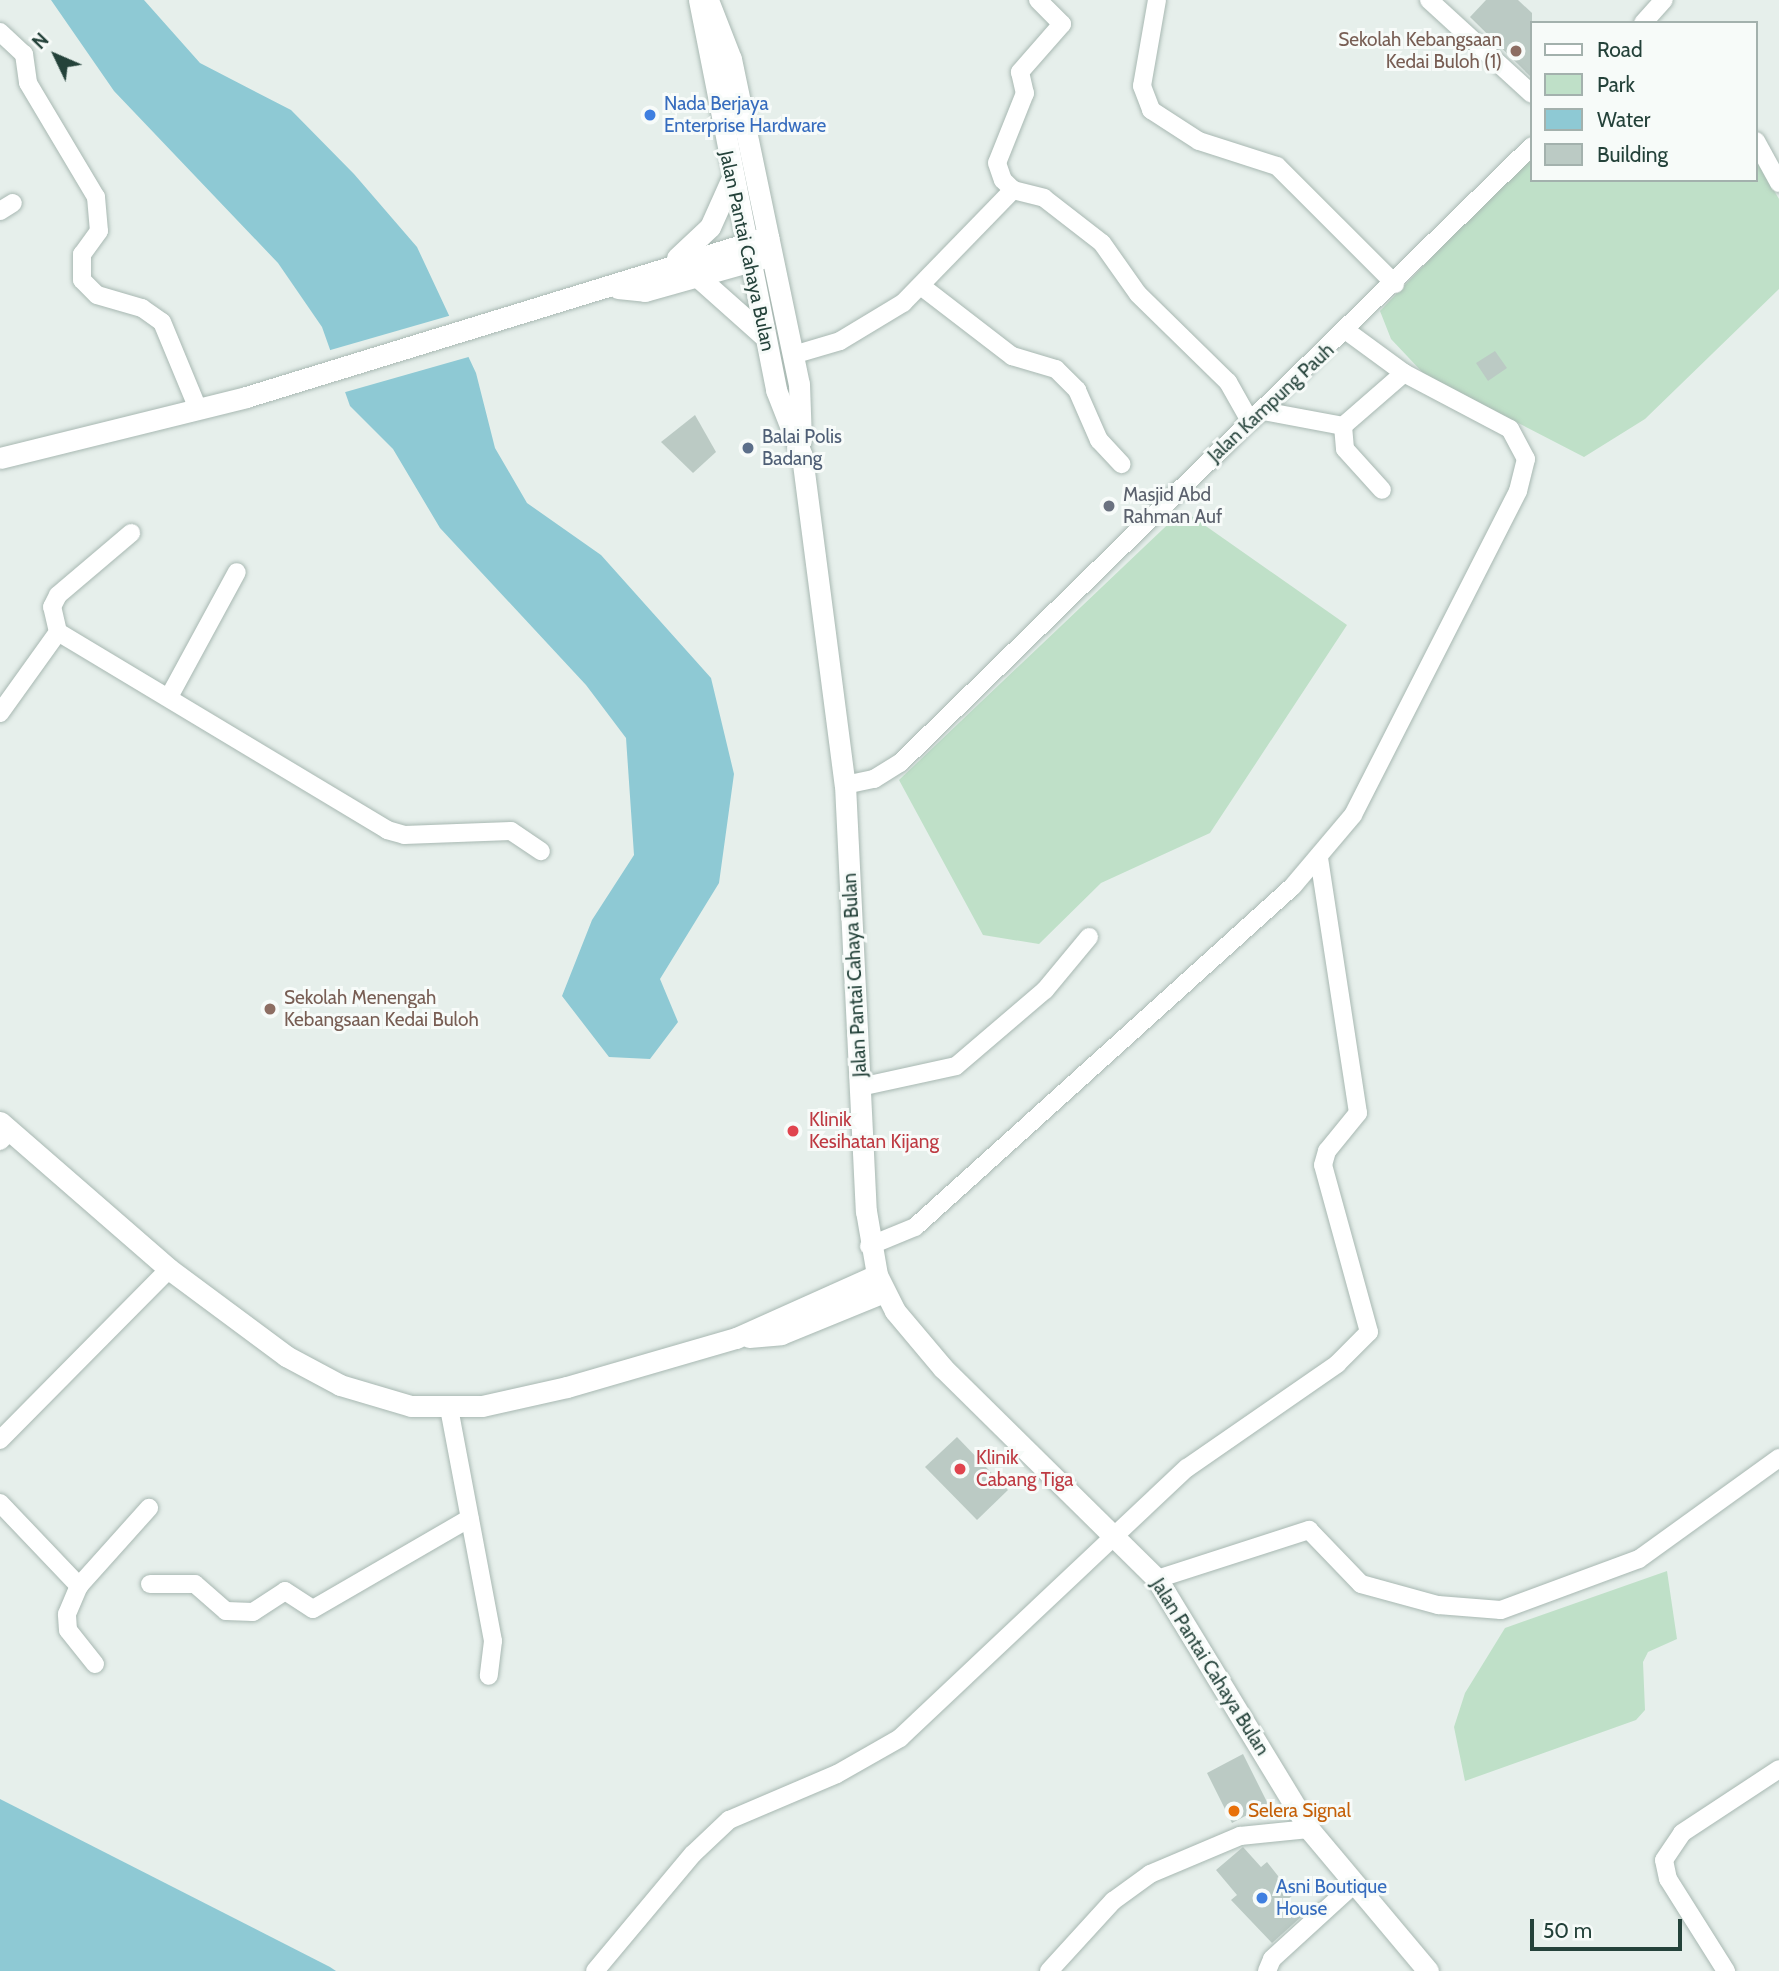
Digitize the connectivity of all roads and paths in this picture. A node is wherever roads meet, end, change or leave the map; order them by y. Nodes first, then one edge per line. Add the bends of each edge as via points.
1 (699, 0) edge
2 (708, 0) edge
3 (1038, 0) edge
4 (1157, 0) edge
5 (1429, 0) edge
6 (1664, 0) edge
7 (1645, 21) edge
8 (0, 32) edge
9 (1530, 92) edge
10 (1758, 146) edge
11 (1530, 148) edge
12 (732, 179) junction
13 (1779, 183) edge
14 (1013, 190) junction
15 (770, 246) junction
16 (747, 252) junction
17 (669, 263) junction
18 (698, 277) junction
19 (1395, 284) junction
20 (921, 286) junction
21 (618, 288) junction
22 (1348, 332) junction
23 (767, 349) junction
24 (793, 355) junction
25 (1405, 373) junction
26 (198, 409) junction
27 (1256, 416) junction
28 (1343, 426) junction
29 (798, 446) junction
30 (0, 458) edge
31 (1121, 464) dead end
32 (1382, 490) dead end
33 (131, 533) dead end
34 (237, 572) dead end
35 (58, 632) junction
36 (169, 698) junction
37 (0, 713) edge
38 (845, 785) junction
39 (541, 851) dead end
40 (1319, 857) junction
41 (1090, 937) dead end
42 (860, 1087) junction
43 (3, 1132) edge
44 (869, 1246) junction
45 (169, 1269) junction
46 (880, 1283) junction
47 (449, 1408) junction
48 (0, 1440) edge
49 (1779, 1458) edge
50 (0, 1503) edge
51 (149, 1508) dead end
52 (470, 1518) junction
53 (1113, 1534) junction
54 (1157, 1579) junction
55 (150, 1584) dead end
56 (79, 1586) junction
57 (95, 1664) dead end
58 (489, 1676) dead end
59 (1779, 1769) edge
60 (1309, 1829) junction
61 (1353, 1885) junction
62 (595, 1971) edge
63 (1049, 1971) edge
64 (1267, 1971) edge
65 (1428, 1971) edge
66 (1726, 1971) edge

1 - 12 street, Jalan Pantai Cahaya Bulan
2 - 15 street, Jalan Pantai Cahaya Bulan via 731,59
3 - 14 street via 1062,24 1020,72 1024,96 997,163
4 - 19 street via 1142,86 1151,110 1199,141 1277,166
5 - 9 street
6 - 7 street
8 - 26 street via 24,54 28,83 96,197 99,231 82,254 82,280 97,295 142,308 162,322
10 - 13 street
11 - 19 street, Jalan Kampung Pauh
12 - 16 street, Jalan Pantai Cahaya Bulan
12 - 17 street via 709,227
14 - 20 street
14 - 27 street via 1044,198 1102,243 1138,294 1228,382
15 - 16 street
15 - 24 street, Jalan Pantai Cahaya Bulan
16 - 17 street
16 - 18 street
16 - 23 street, Jalan Pantai Cahaya Bulan
17 - 21 street via 640,271
18 - 21 street via 645,291
18 - 23 street via 740,308
19 - 22 street, Jalan Kampung Pauh
20 - 24 street via 861,331
20 - 31 street via 1012,356 1056,369 1077,390 1099,440
21 - 26 street
22 - 25 street
22 - 27 street, Jalan Kampung Pauh
23 - 29 street, Jalan Pantai Cahaya Bulan
24 - 29 street, Jalan Pantai Cahaya Bulan
25 - 28 street
25 - 40 street via 1510,429 1523,445 1524,477 1353,815
26 - 30 street
27 - 28 street
27 - 38 street, Jalan Kampung Pauh via 892,770
28 - 32 street via 1345,449
29 - 38 street, Jalan Pantai Cahaya Bulan
33 - 35 street via 58,595 52,607
34 - 36 street
35 - 36 street
35 - 37 street
36 - 39 street via 387,830 404,835 511,831
38 - 42 street, Jalan Pantai Cahaya Bulan
40 - 44 street via 915,1227
40 - 53 street via 1358,1112 1326,1151 1323,1165 1369,1332 1337,1364 1187,1468
41 - 42 street via 1045,990 956,1066
42 - 44 street, Jalan Pantai Cahaya Bulan
43 - 45 street
44 - 46 street, Jalan Pantai Cahaya Bulan
45 - 47 street via 286,1356 340,1385 411,1406
45 - 48 street
46 - 47 street via 781,1334 736,1338 567,1387
46 - 53 street, Jalan Pantai Cahaya Bulan via 943,1368
47 - 52 street
49 - 54 street via 1639,1559 1501,1610 1438,1605 1361,1584 1309,1530
50 - 56 street
51 - 56 street
52 - 55 street via 313,1609 285,1591 253,1612 226,1611 195,1584
52 - 58 street via 493,1641
53 - 54 street, Jalan Pantai Cahaya Bulan
53 - 62 street via 900,1738 837,1774 729,1820 693,1854
54 - 60 street, Jalan Pantai Cahaya Bulan
56 - 57 street via 68,1630
59 - 66 street via 1682,1833 1664,1860 1668,1879
60 - 61 street, Jalan Pantai Cahaya Bulan
60 - 63 street via 1240,1836 1150,1874 1113,1901
61 - 64 street via 1272,1959
61 - 65 street, Jalan Pantai Cahaya Bulan

